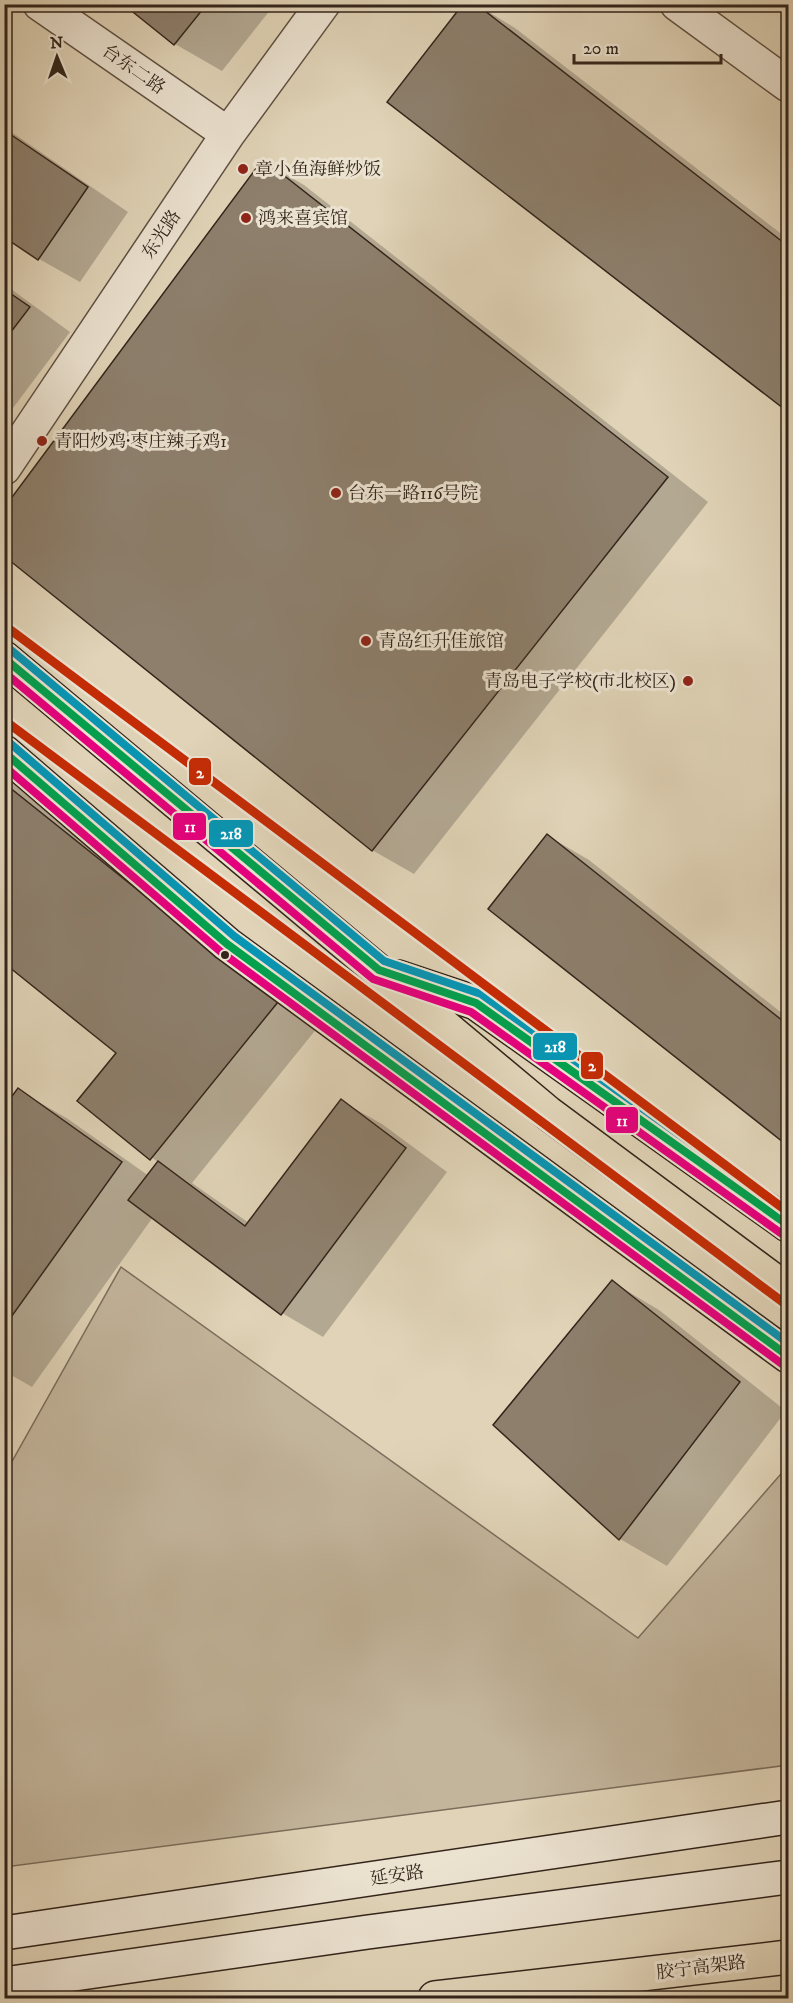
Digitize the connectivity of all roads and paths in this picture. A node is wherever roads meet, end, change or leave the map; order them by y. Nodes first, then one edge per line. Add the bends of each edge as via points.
1 (40, 4) edge
2 (323, 4) edge
3 (677, 4) edge
4 (789, 85) edge
5 (228, 135) junction
6 (4, 468) edge
7 (4, 658) edge
8 (4, 752) edge
9 (379, 970) junction
10 (789, 1226) edge
11 (789, 1291) edge
12 (789, 1356) edge
13 (789, 1817) edge
14 (789, 1877) edge
15 (4, 1933) edge
16 (789, 1957) edge
17 (4, 1983) edge
18 (435, 1998) edge

1 - 5 main road, 台东二路
2 - 5 main road, 东光路
3 - 4 main road
5 - 6 main road, 东光路
7 - 9 main road
8 - 12 main road via 228,944
9 - 10 main road via 476,1003
9 - 11 main road via 548,1113
13 - 15 main road, 延安路
14 - 17 main road
16 - 18 main road, 胶宁高架路

